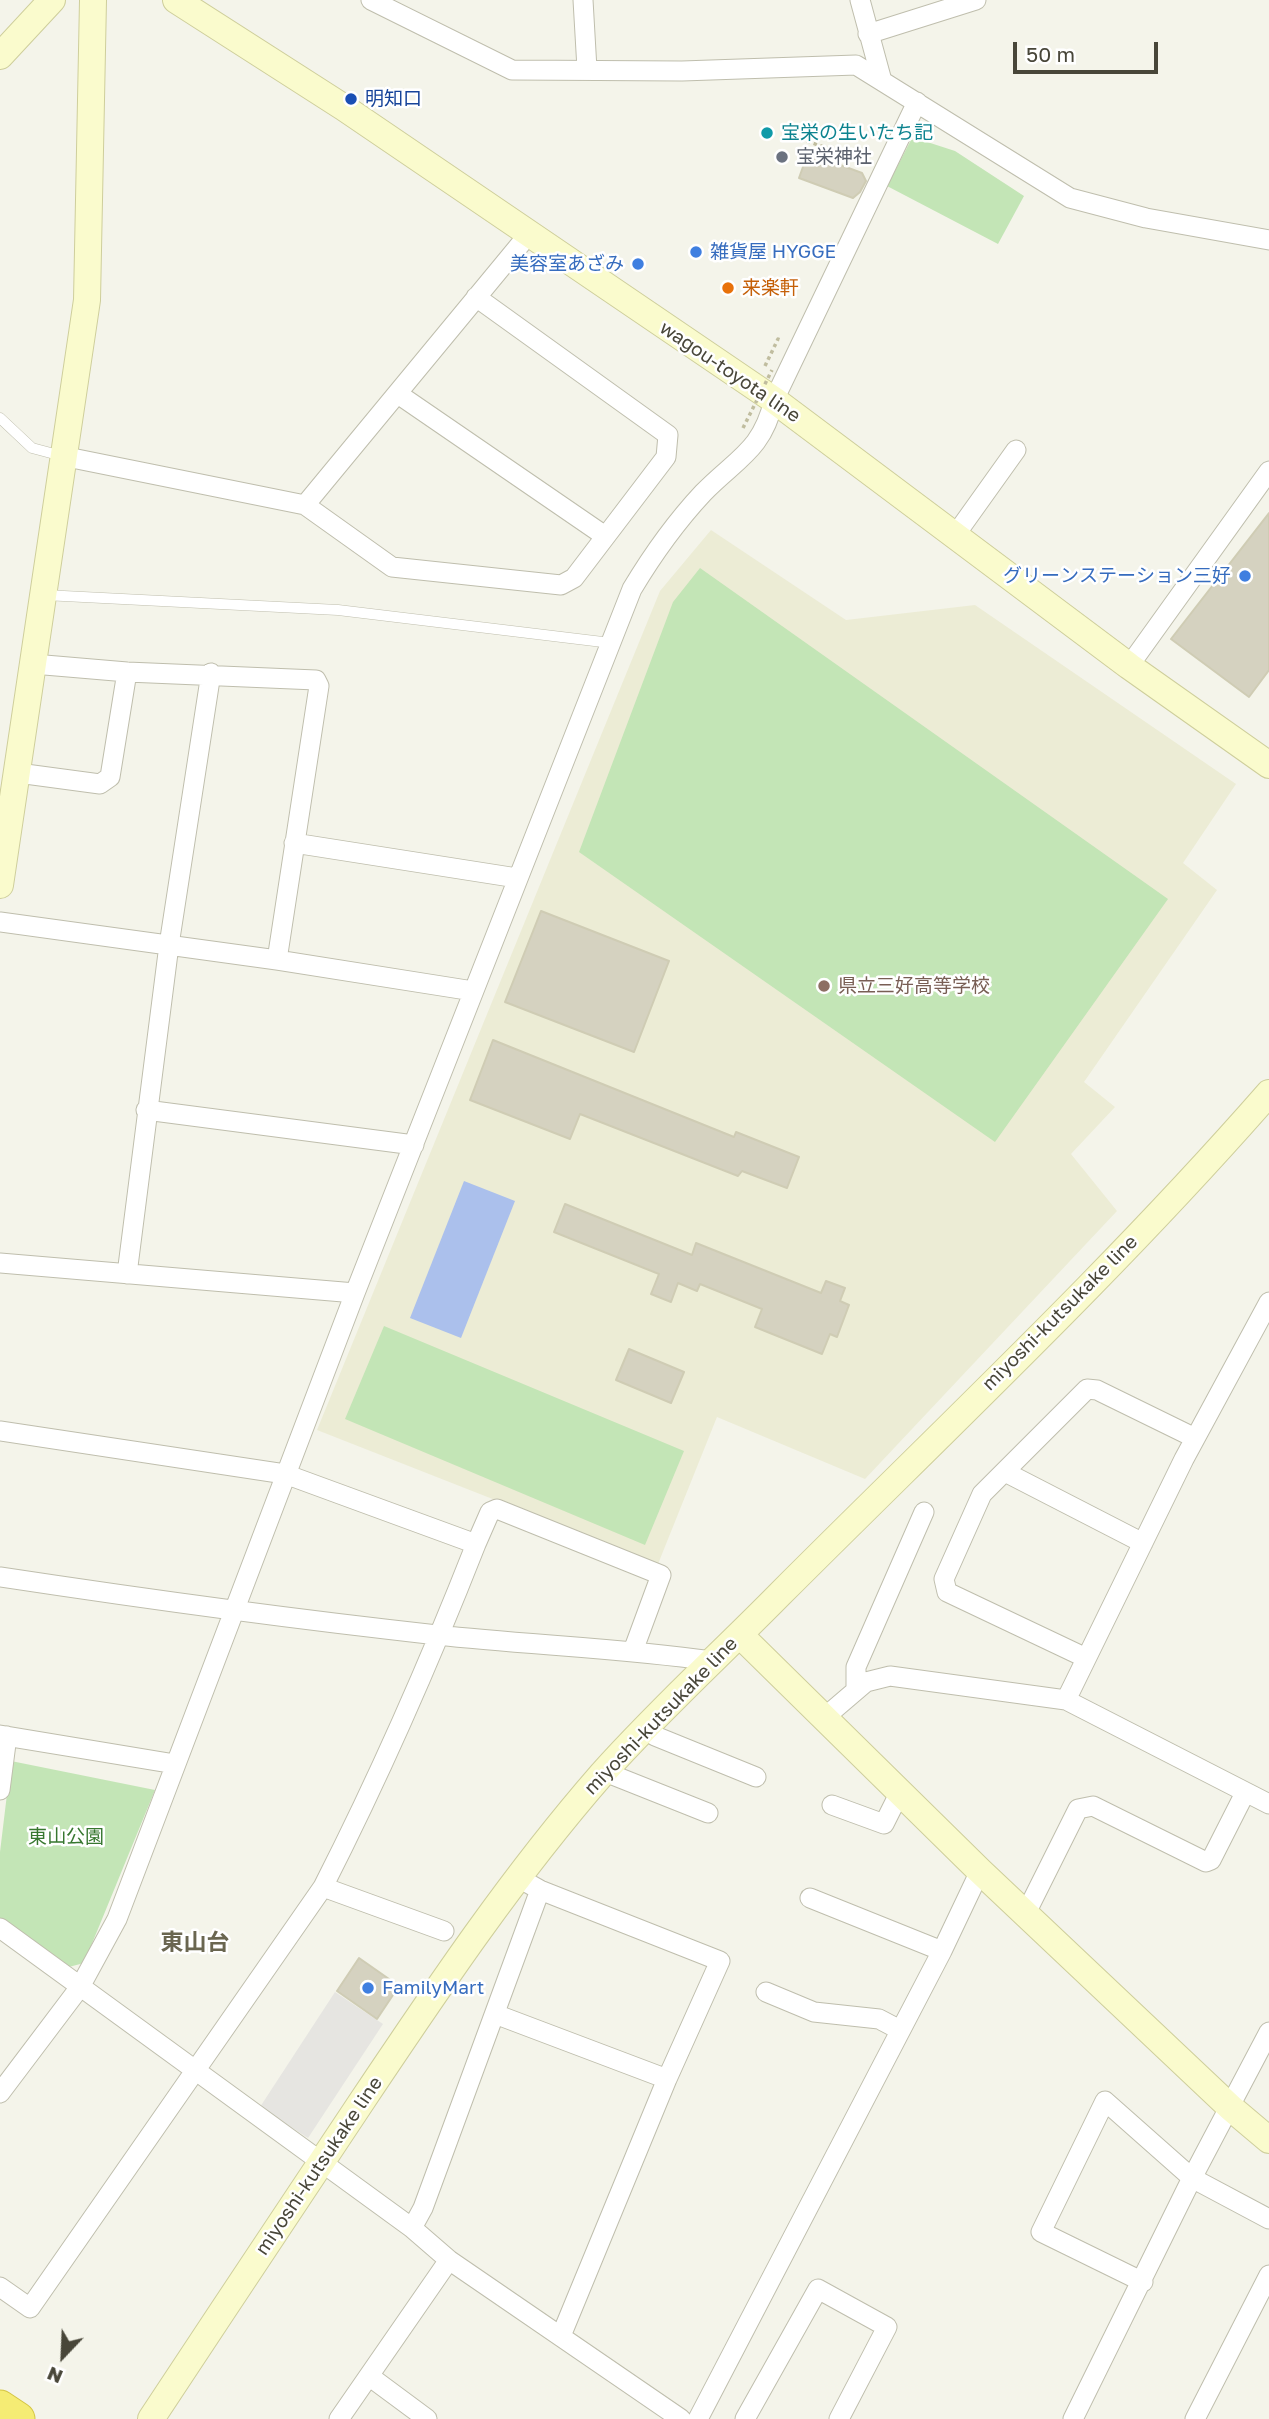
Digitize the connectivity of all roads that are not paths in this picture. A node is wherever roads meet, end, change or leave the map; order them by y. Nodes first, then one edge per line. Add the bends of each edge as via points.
1 (52, 0) edge
2 (93, 0) edge
3 (176, 0) edge
4 (371, 0) edge
5 (583, 0) edge
6 (860, 0) edge
7 (976, 0) edge
8 (868, 34) junction
9 (0, 56) edge
10 (587, 69) junction
11 (882, 81) junction
12 (917, 102) junction
13 (528, 235) junction
14 (1269, 240) edge
15 (476, 297) junction
16 (398, 394) junction
17 (774, 400) junction
18 (0, 418) edge
19 (1016, 450) dead end
20 (62, 456) junction
21 (1269, 471) edge
22 (305, 505) junction
23 (956, 534) junction
24 (605, 536) junction
25 (43, 595) junction
26 (611, 643) junction
27 (33, 664) junction
28 (1129, 666) junction
29 (127, 672) junction
30 (211, 673) junction
31 (1269, 765) edge
32 (18, 773) junction
33 (294, 843) junction
34 (517, 878) junction
35 (0, 885) edge
36 (0, 922) edge
37 (169, 945) junction
38 (277, 960) junction
39 (473, 991) junction
40 (1269, 1093) edge
41 (146, 1110) junction
42 (414, 1145) junction
43 (0, 1263) edge
44 (127, 1274) junction
45 (355, 1293) junction
46 (1269, 1302) edge
47 (0, 1431) edge
48 (1195, 1438) junction
49 (1005, 1472) junction
50 (285, 1474) junction
51 (924, 1511) dead end
52 (1143, 1543) junction
53 (476, 1544) junction
54 (0, 1577) edge
55 (232, 1611) junction
56 (740, 1635) junction
57 (440, 1636) junction
58 (633, 1651) junction
59 (1084, 1657) junction
60 (712, 1661) junction
61 (856, 1689) junction
62 (1066, 1700) junction
63 (825, 1717) junction
64 (648, 1727) junction
65 (4, 1735) edge
66 (175, 1764) junction
67 (606, 1770) junction
68 (756, 1777) dead end
69 (0, 1790) edge
70 (900, 1792) junction
71 (1245, 1793) junction
72 (1269, 1804) edge
73 (832, 1805) dead end
74 (708, 1814) dead end
75 (980, 1871) junction
76 (528, 1883) junction
77 (323, 1886) junction
78 (810, 1898) dead end
79 (1026, 1913) junction
80 (0, 1928) edge
81 (444, 1931) dead end
82 (942, 1951) junction
83 (80, 1987) junction
84 (766, 1992) dead end
85 (495, 2014) junction
86 (900, 2030) junction
87 (1269, 2032) edge
88 (193, 2069) junction
89 (667, 2078) junction
90 (0, 2093) edge
91 (1231, 2108) junction
92 (1269, 2140) edge
93 (321, 2162) junction
94 (1192, 2178) junction
95 (1269, 2219) edge
96 (412, 2228) junction
97 (449, 2260) junction
98 (1269, 2275) edge
99 (1143, 2282) junction
100 (0, 2287) edge
101 (561, 2336) junction
102 (369, 2376) junction
103 (0, 2407) edge
104 (18, 2419) edge
105 (151, 2419) edge
106 (340, 2419) edge
107 (427, 2419) edge
108 (681, 2419) edge
109 (698, 2419) edge
110 (745, 2419) edge
111 (839, 2419) edge
112 (1073, 2419) edge
113 (1195, 2419) edge

1 - 9 main road
2 - 20 main road via 90,266
3 - 13 main road, wagou-toyota line via 343,107
4 - 10 street via 512,70
5 - 10 street
6 - 8 street
7 - 8 street
8 - 11 street
10 - 11 street via 682,71 833,64 856,65
11 - 12 street
12 - 14 street via 1070,198 1146,218
12 - 17 street
13 - 15 street
13 - 17 main road, wagou-toyota line
15 - 16 street
15 - 24 street via 668,435 666,457
16 - 22 street
16 - 24 street
17 - 23 main road, wagou-toyota line
17 - 26 street via 768,426 754,447 704,493 660,543 632,589
18 - 20 lane via 32,448
19 - 23 street
20 - 22 street
20 - 25 main road
21 - 28 street
22 - 24 street via 393,567 548,584 574,579
23 - 28 main road, wagou-toyota line
25 - 26 lane via 338,610
25 - 27 main road
26 - 34 street
27 - 29 street
27 - 32 main road
28 - 31 main road, wagou-toyota line
29 - 30 street
29 - 32 street via 110,777 100,784
30 - 33 street via 316,680 319,686
30 - 37 street
32 - 35 main road
33 - 34 street
33 - 38 street
34 - 39 street
36 - 37 street
37 - 38 street
37 - 41 street
38 - 39 street
39 - 42 street
40 - 56 main road, miyoshi-kutsukake line via 1084,1289
41 - 42 street
41 - 44 street
42 - 45 street
43 - 44 street
44 - 45 street
45 - 50 street
46 - 48 street
47 - 50 street
48 - 49 street via 1087,1389
48 - 52 street
49 - 52 street
49 - 59 street via 982,1494 944,1586
50 - 53 street
50 - 55 street
51 - 61 street via 856,1667
52 - 59 street
53 - 57 street
53 - 58 street via 490,1512 497,1509 661,1575
54 - 55 street
55 - 57 street
55 - 66 street
56 - 60 main road, miyoshi-kutsukake line
56 - 63 main road
57 - 58 street
57 - 77 street
58 - 60 street
59 - 62 street
60 - 64 main road, miyoshi-kutsukake line
61 - 62 street via 890,1676
61 - 63 street
62 - 71 street
63 - 70 main road
64 - 67 main road, miyoshi-kutsukake line
64 - 68 street via 656,1736
65 - 66 street
65 - 69 street
66 - 83 street via 117,1919
67 - 74 street
67 - 76 main road, miyoshi-kutsukake line
70 - 73 street via 884,1824
70 - 75 main road
71 - 72 street
71 - 79 street via 1206,1862 1093,1806 1078,1809
75 - 79 main road
75 - 82 street
76 - 85 street
76 - 89 street via 720,1961
76 - 93 main road, miyoshi-kutsukake line
77 - 81 street
77 - 88 street
78 - 82 street
79 - 91 main road
80 - 83 street
82 - 86 street
83 - 88 street
83 - 90 street
84 - 86 street via 814,2012 878,2019
85 - 89 street
85 - 96 street via 424,2208
86 - 109 street
87 - 91 street
88 - 93 street
88 - 100 street via 30,2308
89 - 101 street
91 - 92 main road
91 - 94 street
93 - 96 street
93 - 105 main road, miyoshi-kutsukake line
94 - 95 street
94 - 99 street
94 - 99 street via 1105,2101 1041,2232
96 - 97 street
97 - 101 street
97 - 102 street
98 - 113 street
99 - 112 street
101 - 108 street
102 - 106 street
102 - 107 street
103 - 104 highway
110 - 111 street via 818,2289 887,2327

